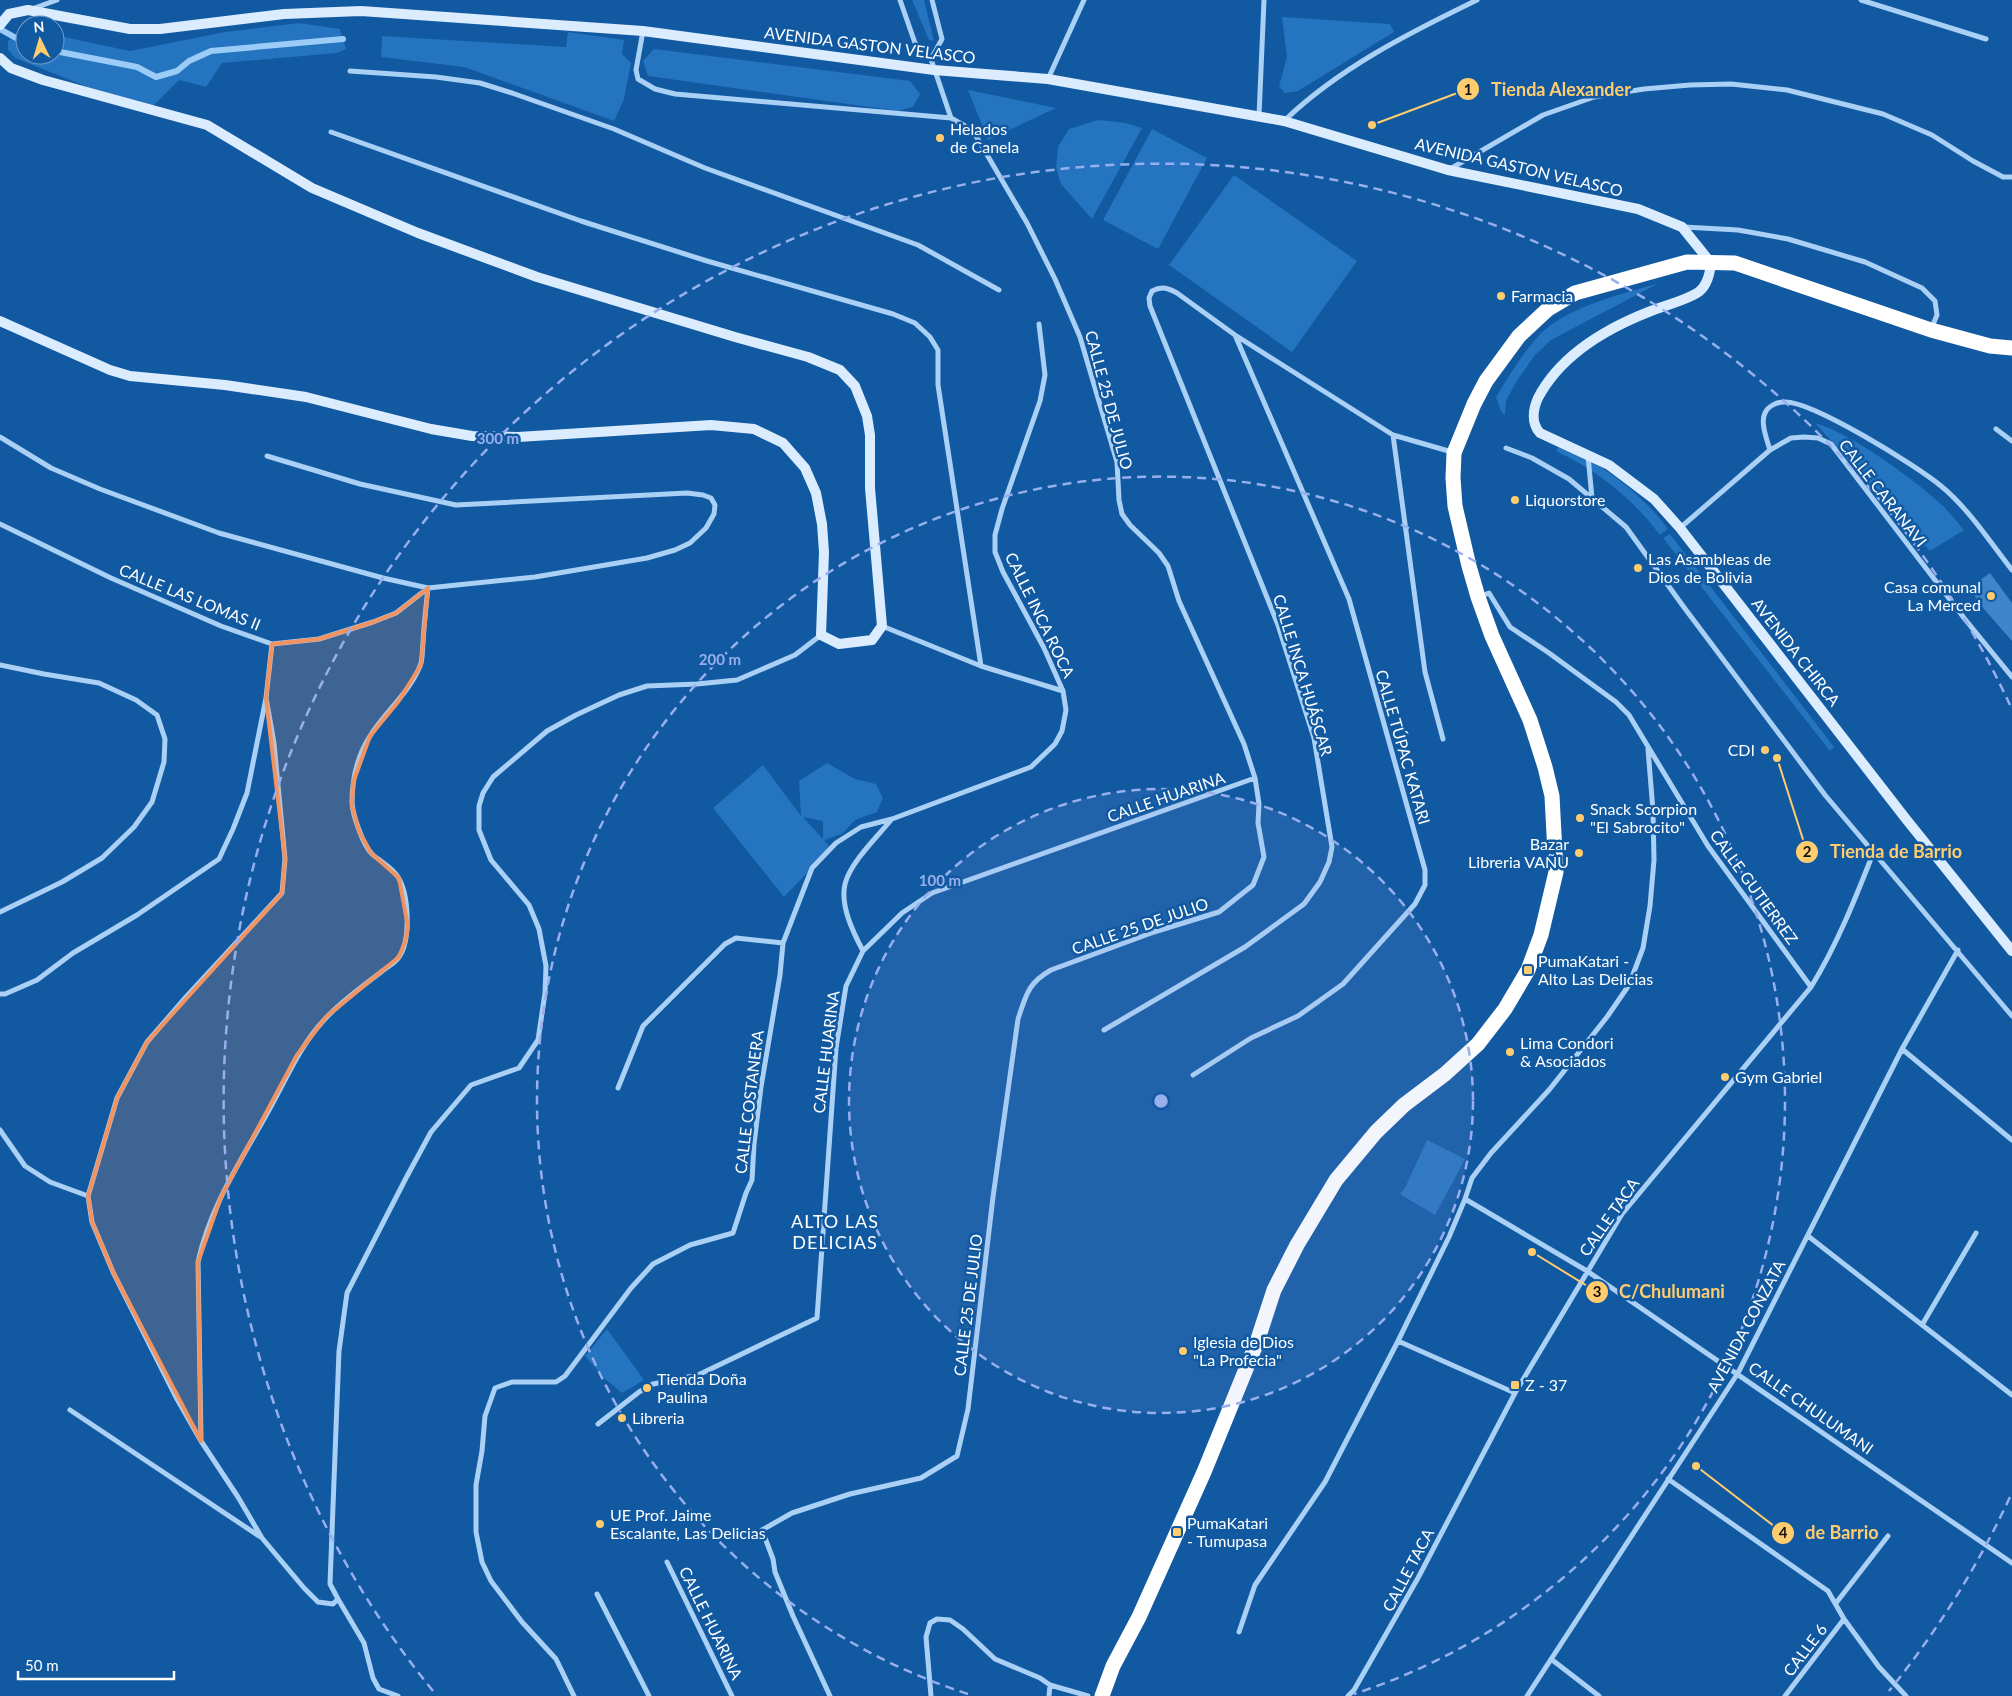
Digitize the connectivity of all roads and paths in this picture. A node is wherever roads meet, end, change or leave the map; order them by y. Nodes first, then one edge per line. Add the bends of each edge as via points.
1 (57, 0) edge
2 (900, 0) edge
3 (932, 0) edge
4 (1084, 0) edge
5 (1264, 0) edge
6 (1477, 0) edge
7 (1861, 0) edge
8 (28, 10) junction
9 (2, 22) edge
10 (643, 31) junction
11 (1986, 40) dead end
12 (0, 58) edge
13 (931, 59) junction
14 (934, 70) junction
15 (350, 71) dead end
16 (1048, 79) junction
17 (1259, 116) junction
18 (951, 118) junction
19 (1284, 121) junction
20 (331, 132) dead end
21 (1448, 170) junction
22 (2012, 176) edge
23 (1682, 227) junction
24 (1711, 263) junction
25 (999, 290) dead end
26 (0, 321) edge
27 (1039, 324) dead end
28 (1931, 330) junction
29 (1235, 336) junction
30 (2012, 348) edge
31 (1996, 429) dead end
32 (1393, 435) junction
33 (0, 437) edge
34 (2012, 441) edge
35 (1506, 448) dead end
36 (1770, 450) junction
37 (1454, 453) junction
38 (1588, 455) junction
39 (267, 456) dead end
40 (1592, 498) junction
41 (0, 524) edge
42 (1680, 528) junction
43 (2012, 570) edge
44 (428, 588) junction
45 (1478, 597) junction
46 (882, 626) junction
47 (821, 635) junction
48 (272, 644) junction
49 (0, 664) edge
50 (981, 666) junction
51 (2012, 677) edge
52 (1063, 691) junction
53 (266, 698) junction
54 (1443, 739) dead end
55 (1648, 749) junction
56 (1255, 778) junction
57 (892, 820) junction
58 (1874, 851) junction
59 (0, 912) edge
60 (783, 943) junction
61 (1958, 950) junction
62 (863, 951) junction
63 (2012, 951) edge
64 (1811, 987) junction
65 (0, 994) edge
66 (2012, 1016) edge
67 (1104, 1030) dead end
68 (1902, 1049) junction
69 (1193, 1075) dead end
70 (618, 1088) dead end
71 (0, 1130) edge
72 (2012, 1140) edge
73 (88, 1196) junction
74 (1466, 1199) junction
75 (1976, 1233) dead end
76 (1808, 1236) junction
77 (1587, 1271) junction
78 (1922, 1325) junction
79 (1398, 1341) junction
80 (1738, 1373) junction
81 (1515, 1393) junction
82 (2012, 1395) edge
83 (70, 1410) dead end
84 (598, 1424) dead end
85 (201, 1441) junction
86 (1668, 1479) junction
87 (1888, 1536) dead end
88 (262, 1538) junction
89 (667, 1562) dead end
90 (2012, 1562) edge
91 (597, 1594) dead end
92 (338, 1599) junction
93 (1836, 1603) junction
94 (1844, 1619) junction
95 (1239, 1632) dead end
96 (1551, 1659) junction
97 (1050, 1685) junction
98 (398, 1696) edge
99 (574, 1696) edge
100 (649, 1696) edge
101 (732, 1696) edge
102 (830, 1696) edge
103 (931, 1696) edge
104 (1049, 1696) edge
105 (1088, 1696) edge
106 (1102, 1696) edge
107 (1348, 1696) edge
108 (1527, 1696) edge
109 (1599, 1696) edge
110 (1784, 1696) edge
111 (1906, 1696) edge

1 - 8 street
2 - 13 street via 915,43
3 - 13 street via 942,39
4 - 16 street
5 - 17 street
6 - 19 street via 1401,37 1308,98
7 - 11 street
8 - 9 street, AVENIDA GASTON VELASCO via 16,11
8 - 10 street, AVENIDA GASTON VELASCO via 130,29 160,29 284,14 361,11
10 - 14 street, AVENIDA GASTON VELASCO
10 - 18 street via 636,70 638,79 655,89 675,94
12 - 46 street via 11,68 44,80 207,125 312,188 527,274 808,357 840,370 855,386 867,416
13 - 14 street
14 - 16 street, AVENIDA GASTON VELASCO
14 - 18 street
15 - 25 street via 436,77 480,83 512,93 614,129 705,168 918,245
16 - 17 street, AVENIDA GASTON VELASCO
17 - 19 street, AVENIDA GASTON VELASCO
18 - 56 street, CALLE 25 DE JULIO via 976,136 1046,260 1080,336 1117,462 1122,514 1168,566 1179,601 1244,744
19 - 21 street, AVENIDA GASTON VELASCO
20 - 50 street via 581,221 915,322 930,336 938,350 938,385
21 - 22 street via 1543,115 1594,97 1644,89 1731,84 1787,90 1882,114 1932,136 2003,177
21 - 23 street, AVENIDA GASTON VELASCO via 1638,209
23 - 24 street, AVENIDA GASTON VELASCO
23 - 28 street via 1738,230 1788,238 1865,262 1922,288 1935,301 1937,315
24 - 28 highway via 1735,263
24 - 37 highway via 1687,262 1604,284 1575,293 1548,309 1519,336 1486,382
24 - 38 street, AVENIDA CHIRCA via 1710,275 1699,292 1630,319 1591,342 1564,362 1544,387 1536,403 1533,420 1536,429
26 - 47 street via 130,376 306,397 431,429 472,436 518,437 711,425 754,428 783,443 805,468 816,494 824,552
27 - 52 street, CALLE INCA ROCA via 1045,375 1042,393 1002,509 995,535 995,552
28 - 30 highway via 1990,346
29 - 32 street
29 - 67 street, CALLE INCA HUÁSCAR via 1169,288 1160,287 1152,291 1150,306 1278,625 1314,738 1332,847 1320,882 1304,904 1245,947
29 - 69 street, CALLE TÚPAC KATARI via 1349,599 1425,870 1425,885 1415,904 1343,984 1298,1016 1251,1038
31 - 34 street
32 - 37 street
32 - 54 street via 1425,672
33 - 44 street via 51,468 219,533
35 - 40 street via 1532,458 1569,479
36 - 42 street, CALLE CARANAVI
36 - 43 street via 1763,424 1764,414 1777,403 1794,403 1837,420 1941,486
36 - 51 street, CALLE CARANAVI via 1791,438 1818,438 1831,444
37 - 45 highway via 1455,506
38 - 40 street
38 - 42 street, AVENIDA CHIRCA via 1609,465 1654,499
39 - 44 street via 360,484 456,505 687,493 712,498 715,505 706,528 690,543 675,550 647,558 535,577
40 - 58 street via 1626,527 1825,795
41 - 48 street, CALLE LAS LOMAS II via 112,578 221,626
42 - 63 street, AVENIDA CHIRCA
44 - 48 street, CALLE LAS LOMAS II via 396,613 373,622 319,639
44 - 85 street via 420,665 398,702 370,736 353,783 352,806 359,831 371,853 399,878 406,904 408,927 405,942 399,957 326,1017 310,1036 211,1218 198,1262
45 - 55 street, CALLE GUTIERREZ via 1489,593 1510,627 1616,702 1629,715
45 - 106 highway via 1530,720 1552,796 1556,872 1541,935 1528,970 1500,1016 1478,1044 1376,1132 1336,1180 1297,1245 1274,1290 1257,1342 1196,1489
46 - 47 street via 872,640 854,644 839,644
46 - 50 street
47 - 92 street via 795,655 737,680 646,686 584,711 548,731 493,777 483,794 479,806 479,830 491,860 529,905 539,929 546,966 538,1040 519,1068 471,1086 431,1132 347,1293 339,1350 330,1584
48 - 53 street
49 - 59 street via 99,683 136,700 157,715 165,739 164,762 152,802 134,827 102,858
50 - 52 street
52 - 57 street, CALLE INCA ROCA via 1066,710 1062,731 1055,744 1031,767
53 - 65 street via 247,793 219,859 137,915 73,952 37,980
53 - 73 street via 274,743 285,859 282,892 147,1042 117,1098
55 - 64 street, CALLE GUTIERREZ via 1708,846
55 - 74 street via 1654,860 1643,948 1629,985 1549,1090 1491,1153 1472,1178
56 - 62 street, CALLE HUARINA via 932,893 902,913
56 - 102 street, CALLE 25 DE JULIO via 1264,857 1252,885 1219,912 1051,970 1038,978 1027,991 1018,1019 968,1409 957,1456 921,1478 850,1494 792,1513 762,1530 792,1616
57 - 60 street, CALLE INCA ROCA via 861,827 836,843 812,868
57 - 62 street via 854,866 845,884 846,909
58 - 61 street
58 - 64 street, CALLE TACA
60 - 70 street via 736,938 725,944 642,1026
60 - 99 street, CALLE COSTANERA via 761,1087 752,1180 732,1232 690,1245 653,1264 565,1376 556,1382 512,1382 495,1388 485,1416 476,1485 476,1532 482,1562 491,1581 522,1622 556,1659
61 - 66 street
61 - 68 street, AVENIDA CONZATA
62 - 84 street, CALLE HUARINA via 846,986 836,1048 817,1318 698,1375 653,1384
64 - 77 street, CALLE TACA via 1622,1214
68 - 72 street
68 - 76 street, AVENIDA CONZATA
71 - 73 street via 25,1166 50,1182
73 - 85 street via 92,1222 113,1272
74 - 77 street, CALLE CHULUMANI
74 - 79 street
75 - 78 street
76 - 78 street
76 - 80 street, AVENIDA CONZATA
77 - 80 street, CALLE CHULUMANI
77 - 81 street, CALLE TACA
78 - 82 street
79 - 81 street
79 - 95 street via 1324,1482 1255,1585
80 - 86 street, AVENIDA CONZATA
80 - 90 street, CALLE CHULUMANI
81 - 107 street, CALLE TACA via 1414,1586
83 - 88 street
85 - 88 street
86 - 93 street via 1828,1591
86 - 96 street, AVENIDA CONZATA
87 - 93 street
88 - 92 street via 318,1602 333,1604
89 - 101 street, CALLE HUARINA
91 - 100 street
92 - 98 street via 364,1644 379,1689
93 - 94 street
94 - 110 street, CALLE 6
94 - 111 street via 1879,1667
96 - 108 street, AVENIDA CONZATA
96 - 109 street
97 - 103 street via 995,1659 950,1620 937,1619 930,1623 926,1637
97 - 104 street
97 - 105 street

